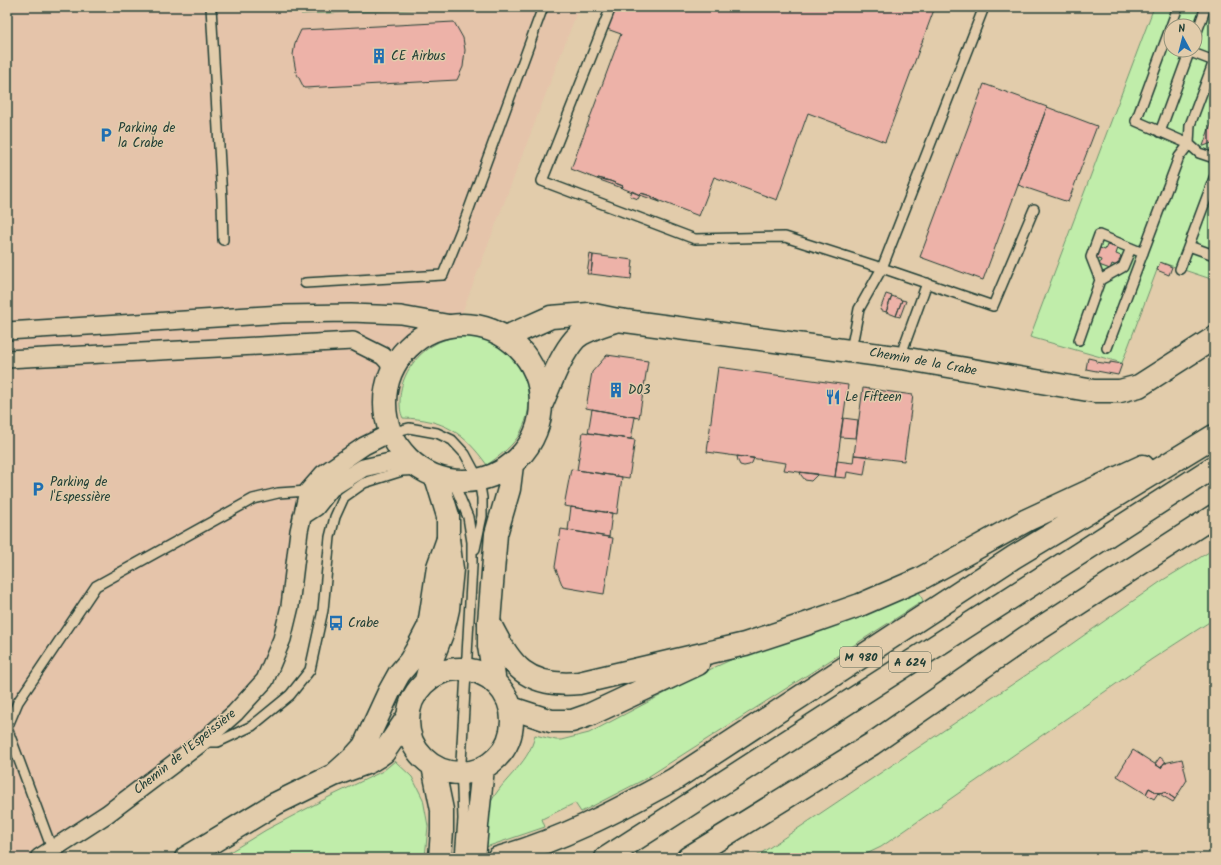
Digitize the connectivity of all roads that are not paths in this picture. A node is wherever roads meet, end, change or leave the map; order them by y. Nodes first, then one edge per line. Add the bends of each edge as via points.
1 (211, 7) edge
2 (543, 7) edge
3 (612, 7) edge
4 (984, 7) edge
5 (1178, 7) edge
6 (1206, 7) edge
7 (1175, 18) edge
8 (1202, 18) edge
9 (1163, 56) edge
10 (1203, 57) edge
11 (1186, 58) edge
12 (1214, 61) edge
13 (1160, 132) junction
14 (1189, 144) junction
15 (1214, 158) edge
16 (1214, 178) edge
17 (1034, 209) dead end
18 (223, 240) dead end
19 (1189, 246) junction
20 (1131, 248) junction
21 (1143, 253) junction
22 (1214, 254) edge
23 (882, 268) junction
24 (1180, 269) dead end
25 (1100, 280) junction
26 (305, 283) dead end
27 (927, 283) junction
28 (618, 320) junction
29 (457, 325) junction
30 (7, 330) edge
31 (506, 337) junction
32 (1214, 338) edge
33 (1078, 340) dead end
34 (1107, 348) dead end
35 (851, 350) junction
36 (902, 358) junction
37 (7, 359) edge
38 (394, 367) junction
39 (542, 403) junction
40 (390, 433) junction
41 (1214, 434) edge
42 (512, 464) junction
43 (1214, 467) edge
44 (431, 472) junction
45 (479, 480) junction
46 (308, 492) junction
47 (302, 516) junction
48 (1214, 516) edge
49 (448, 539) junction
50 (472, 566) junction
51 (489, 622) junction
52 (745, 644) junction
53 (466, 669) junction
54 (426, 680) junction
55 (495, 682) junction
56 (511, 708) junction
57 (407, 718) junction
58 (201, 743) junction
59 (433, 766) junction
60 (483, 768) junction
61 (462, 774) junction
62 (334, 775) junction
63 (470, 817) junction
64 (45, 854) edge
65 (186, 858) edge
66 (440, 858) edge
67 (460, 858) edge
68 (474, 858) edge
69 (498, 858) edge
70 (606, 858) edge
71 (688, 858) edge

1 - 18 lane
2 - 26 lane via 444,275
3 - 23 lane via 542,181 695,239 785,237
4 - 23 lane
5 - 7 lane
6 - 8 lane
9 - 13 lane via 1136,121
10 - 12 lane
11 - 13 lane
12 - 14 lane via 1190,125
13 - 14 lane
14 - 15 lane via 1199,153
14 - 21 lane via 1178,158
16 - 19 lane
17 - 27 lane via 993,306
19 - 22 lane
19 - 24 lane
20 - 21 lane
20 - 25 lane via 1123,267
20 - 25 lane via 1099,235 1091,257
21 - 34 lane
23 - 27 lane
23 - 35 lane via 859,309
25 - 33 lane
27 - 36 lane
28 - 31 main road, Chemin de la Crabe via 589,314 551,317
28 - 35 main road, Chemin de la Crabe
28 - 39 main road, Chemin de la Crabe via 594,328 576,338 566,352
29 - 30 street via 402,315 351,313 282,314
29 - 31 main road via 475,325
29 - 38 main road via 442,327 414,342
31 - 39 main road via 525,354 533,366 541,390
32 - 36 main road, Chemin de la Crabe via 1139,386 1120,391 1094,391
35 - 36 main road, Chemin de la Crabe
37 - 38 street via 353,340 383,356
38 - 40 main road via 384,399
39 - 42 main road via 540,421 534,437 525,452
40 - 44 main road via 402,453
40 - 45 lane via 409,428 437,433 452,440 465,454
40 - 46 street, Chemin de l'Espeissière via 364,446 323,474
41 - 52 main road via 1027,520 892,592
41 - 69 main road, M 980 via 1014,557 673,780 582,828
42 - 45 main road
42 - 51 main road via 509,489 496,534
43 - 70 main road, A 624
44 - 45 main road via 466,481
44 - 47 street via 390,462 363,468 331,488 316,507
44 - 49 main road via 448,516
44 - 50 lane via 468,517
44 - 58 lane via 402,471 364,483 344,497 330,537 323,610 310,670 290,695 252,726 218,742
45 - 50 lane via 482,516
46 - 47 street, Chemin de l'Espeissière
46 - 64 lane via 278,493 252,499 96,586 18,702 8,728
47 - 58 street, Chemin de l'Espeissière via 286,625 265,680 235,713
48 - 71 main road via 1025,638 872,744
49 - 54 main road via 452,569 448,609
49 - 62 main road via 438,566 429,626 389,692 364,746
50 - 53 lane
51 - 52 main road via 498,642 513,662 533,677 554,684 580,683
51 - 55 main road
52 - 56 main road via 572,721 551,721
53 - 54 main road via 447,670
53 - 55 main road via 482,673
53 - 61 lane
54 - 57 main road via 411,702
55 - 56 main road
56 - 60 main road via 512,726 508,743 498,757
57 - 59 main road via 413,746
57 - 62 main road via 377,758
58 - 64 street, Chemin de l'Espeissière via 107,814
59 - 61 main road via 447,772
59 - 66 main road via 442,810
60 - 61 main road
60 - 63 main road
61 - 63 lane
62 - 65 main road via 275,804
63 - 67 lane
63 - 68 main road

